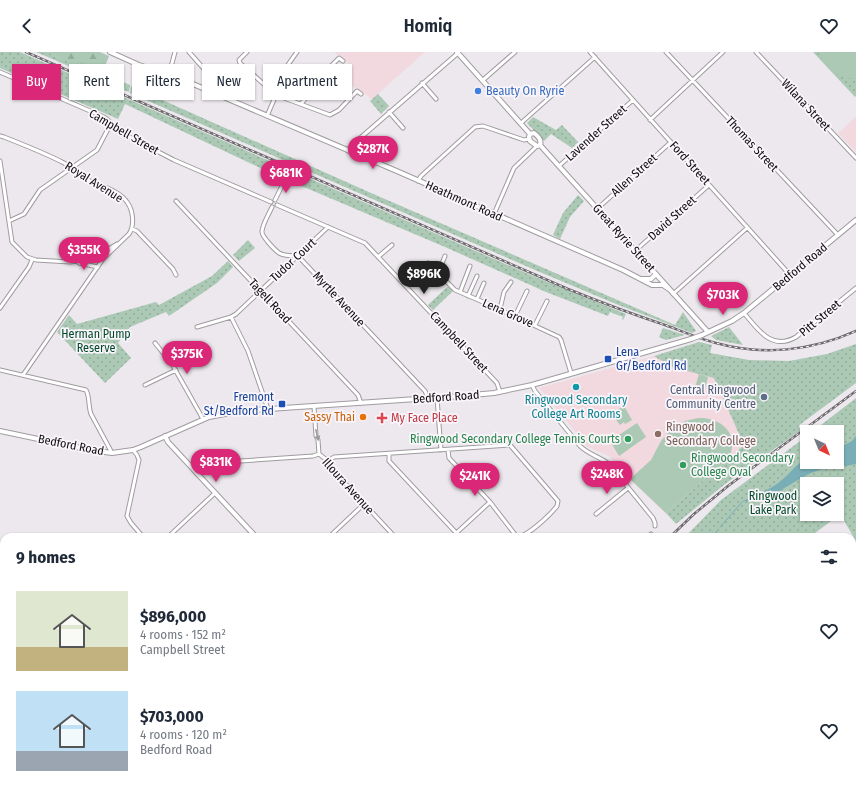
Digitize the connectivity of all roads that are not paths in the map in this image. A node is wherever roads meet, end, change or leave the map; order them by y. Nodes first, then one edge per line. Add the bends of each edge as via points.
1 (110, 52) edge
2 (175, 52) edge
3 (189, 52) edge
4 (247, 52) edge
5 (297, 52) edge
6 (458, 52) edge
7 (515, 52) edge
8 (590, 52) edge
9 (666, 52) edge
10 (723, 52) edge
11 (756, 52) edge
12 (595, 58) junction
13 (343, 61) dead end
14 (138, 64) edge
15 (171, 64) edge
16 (288, 64) edge
17 (202, 67) edge
18 (0, 72) edge
19 (483, 80) junction
20 (692, 81) junction
21 (263, 84) edge
22 (422, 84) junction
23 (361, 94) dead end
24 (436, 99) dead end
25 (230, 100) edge
26 (274, 100) edge
27 (290, 100) edge
28 (633, 100) junction
29 (301, 104) junction
30 (389, 112) junction
31 (267, 116) junction
32 (650, 120) junction
33 (521, 123) junction
34 (112, 125) junction
35 (403, 128) dead end
36 (0, 136) edge
37 (530, 137) junction
38 (671, 142) junction
39 (538, 145) junction
40 (348, 151) junction
41 (856, 158) edge
42 (0, 161) edge
43 (559, 166) junction
44 (71, 168) junction
45 (418, 181) junction
46 (284, 182) dead end
47 (709, 185) junction
48 (275, 200) junction
49 (176, 201) dead end
50 (271, 202) junction
51 (277, 205) junction
52 (272, 207) junction
53 (597, 208) junction
54 (494, 214) junction
55 (856, 220) edge
56 (9, 221) junction
57 (328, 227) junction
58 (747, 228) junction
59 (132, 229) junction
60 (838, 235) junction
61 (119, 244) junction
62 (392, 245) dead end
63 (635, 251) junction
64 (298, 256) junction
65 (445, 256) dead end
66 (378, 257) junction
67 (32, 260) junction
68 (75, 262) junction
69 (428, 263) dead end
70 (470, 266) dead end
71 (98, 268) junction
72 (438, 273) junction
73 (656, 274) junction
74 (790, 275) junction
75 (176, 276) dead end
76 (477, 276) dead end
77 (640, 278) junction
78 (511, 282) dead end
79 (484, 283) dead end
80 (856, 288) edge
81 (669, 289) junction
82 (260, 291) junction
83 (527, 291) dead end
84 (460, 292) junction
85 (674, 294) junction
86 (468, 296) junction
87 (477, 300) junction
88 (548, 301) dead end
89 (0, 308) edge
90 (500, 309) junction
91 (744, 313) junction
92 (515, 316) junction
93 (231, 317) junction
94 (535, 325) junction
95 (197, 327) dead end
96 (708, 332) junction
97 (155, 343) dead end
98 (0, 370) edge
99 (176, 370) junction
100 (571, 373) junction
101 (23, 375) junction
102 (532, 384) junction
103 (145, 385) dead end
104 (500, 392) junction
105 (428, 398) junction
106 (437, 398) junction
107 (361, 403) junction
108 (314, 406) junction
109 (268, 409) junction
110 (203, 419) junction
111 (0, 431) edge
112 (165, 436) junction
113 (133, 450) junction
114 (440, 450) junction
115 (448, 450) junction
116 (112, 453) junction
117 (320, 454) junction
118 (389, 454) junction
119 (328, 461) junction
120 (197, 474) junction
121 (628, 488) junction
122 (215, 493) junction
123 (490, 502) junction
124 (364, 504) junction
125 (596, 514) dead end
126 (654, 526) dead end
127 (252, 532) edge
128 (140, 533) edge
129 (172, 533) edge
130 (332, 533) edge
131 (390, 533) edge
132 (456, 533) joint
133 (514, 533) edge
134 (526, 533) edge

1 - 14 main road, Heathmont Road
2 - 15 street
3 - 17 street
4 - 21 street via 239,60
5 - 16 street
6 - 19 main road
6 - 22 street
7 - 19 street
8 - 12 street, Ford Street
9 - 20 street, Thomas Street
10 - 20 street
11 - 41 street, Wilana Street
12 - 28 street, Ford Street
12 - 33 street
13 - 29 street via 338,57
18 - 34 street, Campbell Street via 104,117
19 - 33 main road
20 - 32 street
20 - 60 street, Thomas Street
22 - 24 street
22 - 30 street
23 - 29 street via 357,91 330,116
25 - 31 main road, Heathmont Road
26 - 31 street
27 - 29 street
28 - 32 street, Ford Street
28 - 43 street, Lavender Street
30 - 35 street
30 - 40 street
31 - 40 main road, Heathmont Road
32 - 38 street, Ford Street
33 - 37 main road
34 - 44 street via 97,150
34 - 50 street, Campbell Street via 174,160
36 - 44 street, Royal Avenue
37 - 39 main road via 532,143
37 - 39 main road via 534,133 540,141
37 - 45 street via 524,140 483,126 475,127
38 - 47 street, Ford Street
38 - 53 street, Allen Street
39 - 43 main road, Great Ryrie Street
39 - 54 street via 514,168
40 - 45 main road, Heathmont Road
42 - 56 street
43 - 53 main road, Great Ryrie Street
44 - 56 street via 40,190 24,214
44 - 59 street, Royal Avenue via 127,201
45 - 54 main road, Heathmont Road
46 - 48 street
47 - 58 street, Ford Street
47 - 63 street, David Street
48 - 50 street
48 - 51 street
49 - 82 street, Tagell Road
50 - 52 street
51 - 52 street
51 - 57 street, Campbell Street
52 - 64 street via 262,230 263,236 280,253
53 - 63 main road, Great Ryrie Street
54 - 77 main road, Heathmont Road
55 - 60 main road, Bedford Road
56 - 67 street via 12,242
57 - 64 street, Tudor Court
57 - 66 street, Campbell Street via 365,243
58 - 74 street, Ford Street
58 - 85 street
59 - 61 street
59 - 75 street via 138,232
60 - 74 main road, Bedford Road
61 - 68 street via 113,245 96,257
61 - 71 street via 103,259
62 - 66 street
63 - 73 main road, Great Ryrie Street
64 - 82 street, Tudor Court
64 - 105 street, Myrtle Avenue via 425,390
65 - 72 street
66 - 104 street, Campbell Street via 497,383
67 - 68 street
67 - 89 street
68 - 71 street
69 - 72 street, Lena Grove
70 - 84 street
71 - 101 street
72 - 84 street, Lena Grove
73 - 77 main road via 651,279
73 - 81 main road, Great Ryrie Street
74 - 91 main road, Bedford Road
76 - 86 street
77 - 81 main road, Heathmont Road
78 - 90 street via 504,292
79 - 87 street
80 - 91 street, Pitt Street via 790,341 780,342 764,336
81 - 85 main road, Great Ryrie Street
82 - 93 street, Tudor Court
82 - 107 street, Tagell Road via 358,395
83 - 92 street
84 - 86 street, Lena Grove
85 - 96 main road, Great Ryrie Street
86 - 87 street, Lena Grove
87 - 90 street, Lena Grove
88 - 94 street
90 - 92 street, Lena Grove
91 - 96 main road, Bedford Road
92 - 94 street, Lena Grove
93 - 95 street, Tudor Court
93 - 109 street via 248,351
94 - 100 street, Lena Grove via 559,337
96 - 100 main road, Bedford Road, bridge
97 - 99 street
98 - 101 street
99 - 103 street
99 - 110 street
100 - 102 main road, Bedford Road
101 - 116 street via 86,390 91,414
102 - 104 main road, Bedford Road
102 - 121 street via 580,446 609,464
104 - 106 main road, Bedford Road
105 - 106 main road, Bedford Road
105 - 107 main road, Bedford Road
106 - 114 street
107 - 108 main road, Bedford Road
108 - 109 main road, Bedford Road
108 -> 117 street, Illoura Avenue
109 - 110 main road, Bedford Road via 218,414
110 - 112 main road, Bedford Road
111 - 116 main road, Bedford Road
112 - 113 main road, Bedford Road
112 - 120 main road
113 - 116 main road, Bedford Road
113 - 128 street via 139,460 127,516
114 - 115 street
114 - 118 street
115 - 123 street via 448,458
115 - 134 street via 510,445 558,501 557,506 546,518
117 - 119 street, Illoura Avenue
117 - 120 street via 226,462
118 - 119 street via 334,457
118 - 132 street via 389,461
119 - 124 street, Illoura Avenue via 329,466
120 - 122 main road
121 - 125 street
121 - 126 street via 653,518
122 - 127 main road
122 - 129 street
123 - 132 street
123 - 133 street
124 - 130 street
124 - 131 street, Illoura Avenue

